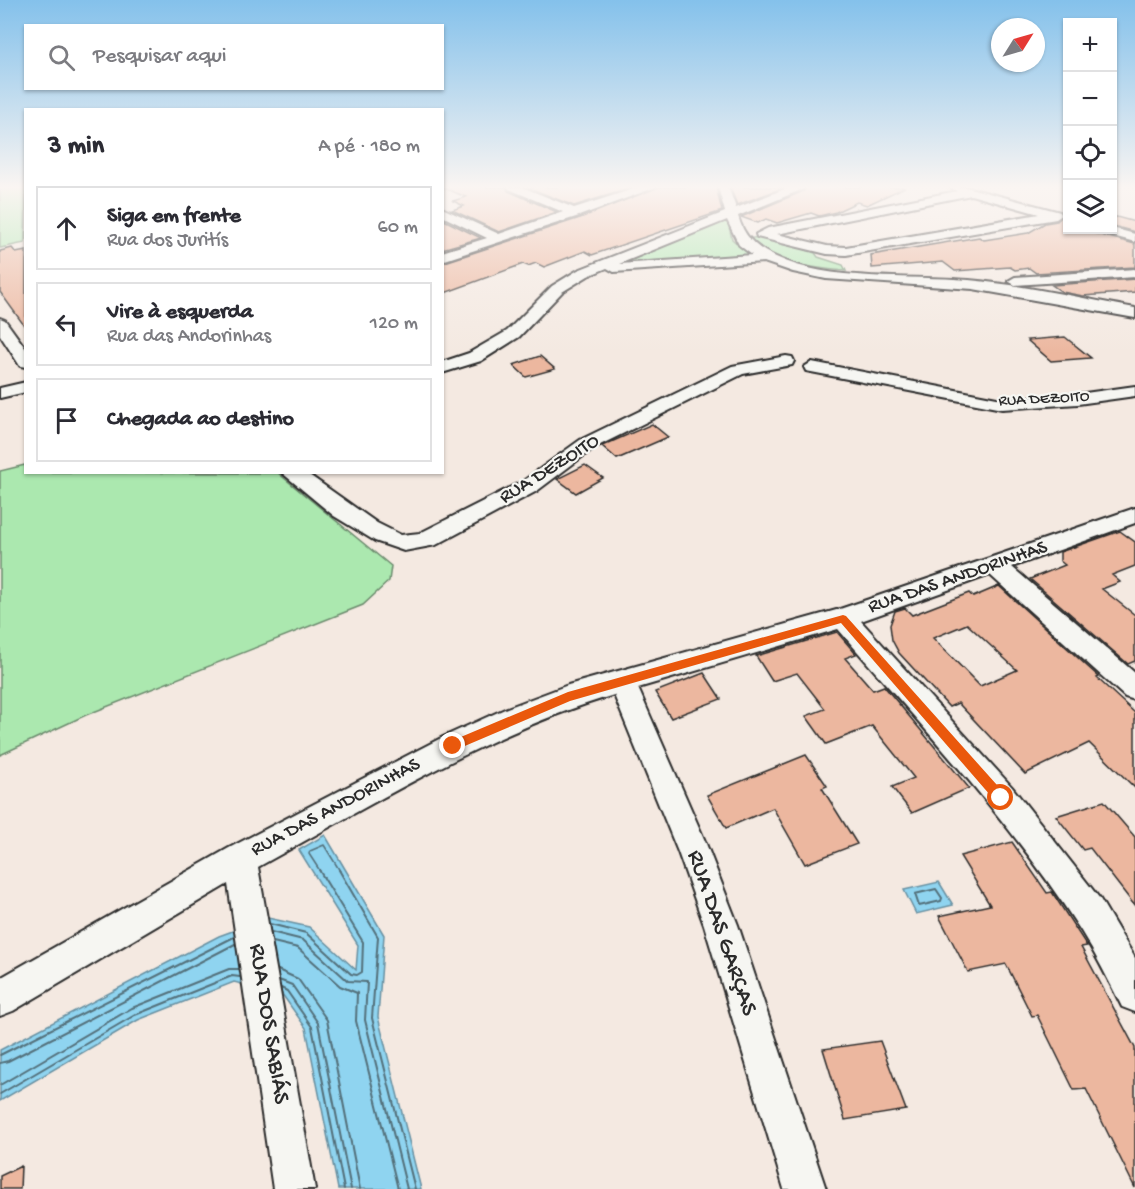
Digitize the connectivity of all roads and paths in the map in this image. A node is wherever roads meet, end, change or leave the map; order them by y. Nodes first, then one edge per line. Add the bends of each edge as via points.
1 (485, 242) edge
2 (661, 242) edge
3 (745, 242) edge
4 (796, 242) edge
5 (900, 242) edge
6 (444, 256) edge
7 (765, 258) junction
8 (591, 270) junction
9 (1135, 273) edge
10 (971, 284) junction
11 (1135, 313) edge
12 (0, 323) edge
13 (24, 359) edge
14 (786, 361) dead end
15 (812, 367) dead end
16 (444, 368) edge
17 (24, 387) edge
18 (1135, 391) edge
19 (0, 393) edge
20 (294, 474) edge
21 (1134, 516) edge
22 (994, 565) junction
23 (843, 618) junction
24 (622, 683) junction
25 (1135, 689) edge
26 (240, 859) junction
27 (1135, 994) edge
28 (0, 998) edge
29 (294, 1189) edge
30 (805, 1189) edge

1 - 6 street
2 - 8 street
3 - 7 street
4 - 5 street via 846,251
7 - 8 street
7 - 10 street via 827,275
8 - 16 street via 557,289 513,334 488,351
9 - 10 street
10 - 11 street
12 - 13 street
14 - 20 street, RUA DEZOITO via 752,366 725,376 587,444 530,486 428,539 412,543 397,542 364,525
15 - 18 street, RUA DEZOITO via 1002,404
17 - 19 street
21 - 22 street, RUA DAS ANDORINHAS
22 - 23 street, RUA DAS ANDORINHAS
22 - 25 street
23 - 24 street, RUA DAS ANDORINHAS
23 - 27 street via 1053,861 1090,913
24 - 26 street, RUA DAS ANDORINHAS via 568,697 463,741
24 - 30 street, RUA DAS GARÇAS via 721,925
26 - 28 street, RUA DAS ANDORINHAS
26 - 29 street, RUA DOS SABIÁS

